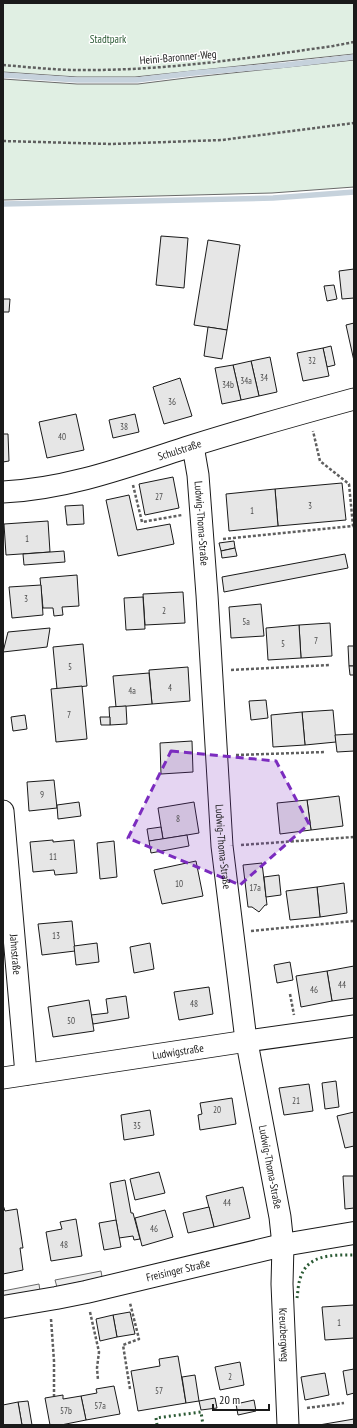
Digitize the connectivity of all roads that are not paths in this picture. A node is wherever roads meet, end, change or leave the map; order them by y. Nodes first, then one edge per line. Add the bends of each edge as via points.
1 (354, 399) edge
2 (193, 446) junction
3 (3, 492) edge
4 (3, 811) edge
5 (354, 1026) edge
6 (247, 1040) junction
7 (26, 1074) junction
8 (3, 1078) edge
9 (354, 1233) edge
10 (283, 1245) junction
11 (3, 1307) edge
12 (288, 1418) edge

1 - 2 street, Schulstraße
2 - 3 street, Schulstraße via 71,483 27,491
2 - 6 street, Ludwig-Thoma-Straße via 203,542 222,846
4 - 7 street, Jahnstraße
5 - 6 street, Ludwigstraße
6 - 7 street, Ludwigstraße
6 - 10 street, Ludwig-Thoma-Straße
7 - 8 street, Ludwigstraße
9 - 10 main road, Freisinger Straße
10 - 11 main road, Freisinger Straße via 86,1292
10 - 12 street, Kreuzbergweg via 282,1284

